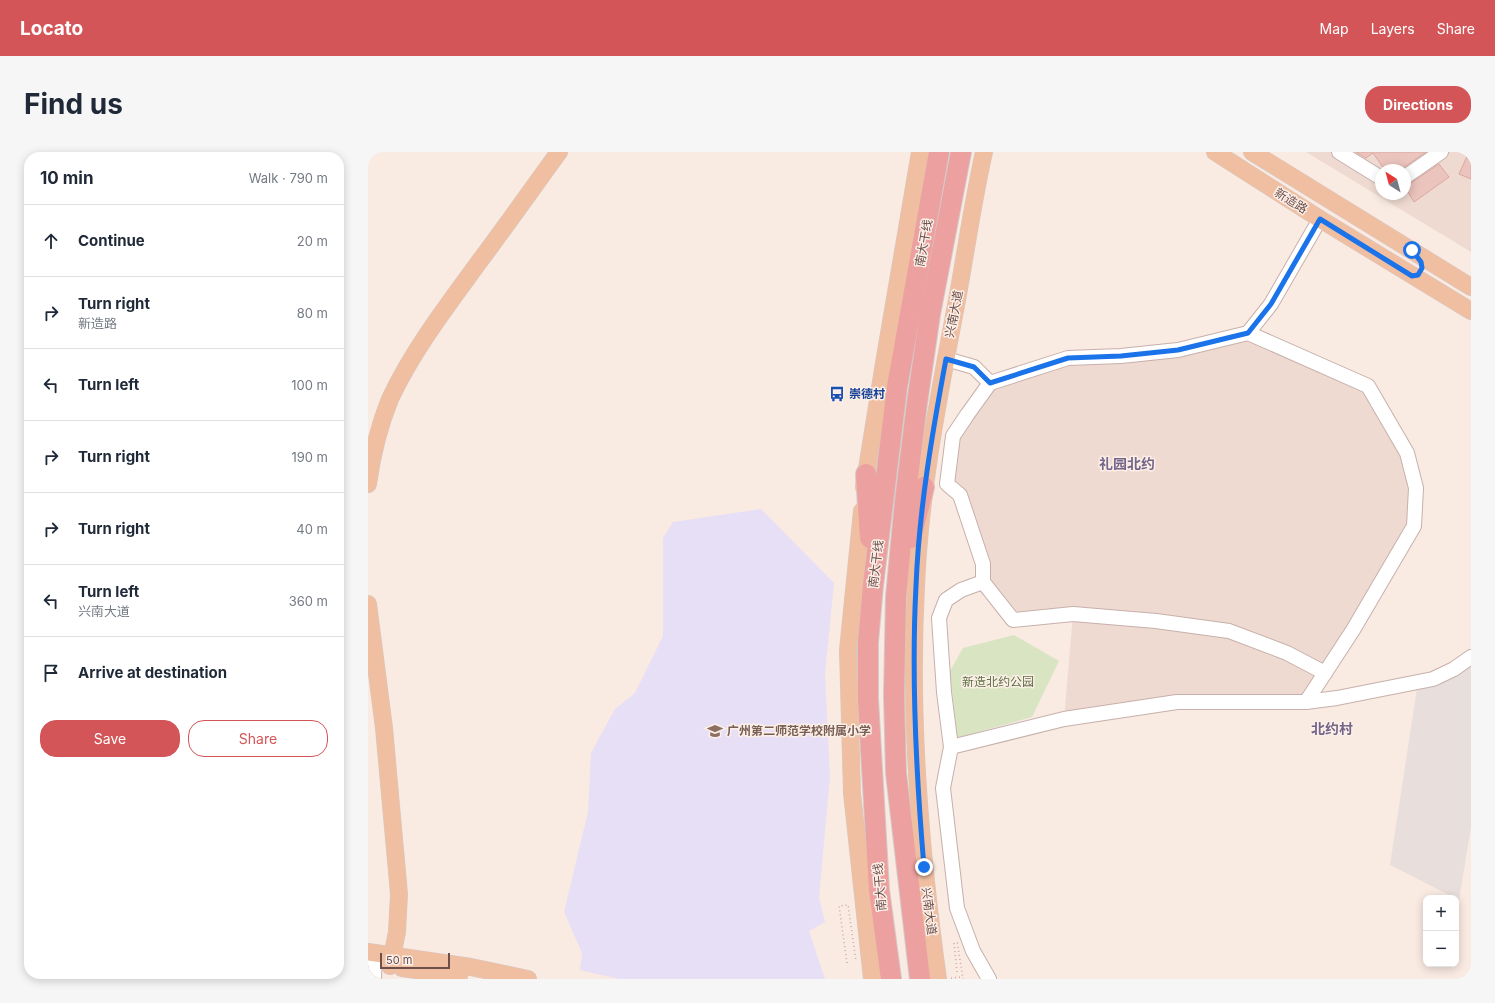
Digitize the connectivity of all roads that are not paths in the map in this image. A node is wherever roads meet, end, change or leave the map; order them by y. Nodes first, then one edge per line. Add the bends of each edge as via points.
1 (559, 152) edge
2 (920, 152) edge
3 (939, 152) edge
4 (961, 152) edge
5 (984, 152) edge
6 (1214, 152) edge
7 (1252, 152) edge
8 (1339, 152) edge
9 (1441, 152) edge
10 (1411, 173) edge
11 (1375, 174) edge
12 (1320, 219) junction
13 (1412, 250) junction
14 (1412, 276) junction
15 (1471, 287) edge
16 (1471, 311) edge
17 (1248, 333) junction
18 (946, 359) junction
19 (990, 383) junction
20 (866, 474) junction
21 (368, 484) edge
22 (924, 487) junction
23 (983, 582) junction
24 (873, 585) junction
25 (896, 596) junction
26 (368, 604) edge
27 (1471, 657) edge
28 (1325, 673) junction
29 (1306, 702) junction
30 (951, 747) junction
31 (377, 961) edge
32 (473, 979) edge
33 (528, 979) edge
34 (872, 979) edge
35 (892, 979) edge
36 (920, 979) edge
37 (938, 979) edge
38 (989, 979) edge

1 - 21 main road via 448,305 408,365 382,421
2 - 20 main road
3 - 24 highway, 南大干线 via 897,387
4 - 25 highway, 南大干线 via 916,403
5 - 18 main road, 兴南大道
6 - 12 main road, 新造路
7 - 13 main road, 新造路
8 - 11 street
9 - 10 street
12 - 14 main road, 新造路
12 - 17 street via 1271,304
13 - 14 street via 1421,262 1422,268 1418,275
13 - 15 main road, 新造路
14 - 16 main road, 新造路
17 - 19 street via 1178,350 1068,358
17 - 28 street via 1368,386 1407,452 1416,488 1414,526
18 - 19 street via 974,367
18 - 22 main road, 兴南大道
19 - 23 street via 953,436 947,484 960,495 983,564
20 - 24 highway
20 - 34 main road via 848,650 852,793
22 - 25 highway
22 - 37 main road, 兴南大道 via 916,585 914,665 917,778 924,867
23 - 28 street via 1013,620 1073,614 1156,621 1229,631 1287,653
23 - 30 street via 961,590 946,600 939,618
24 - 35 highway, 南大干线 via 868,642 868,699 879,890
25 - 36 highway, 南大干线 via 896,773
26 - 31 main road via 378,676 399,894 397,932
27 - 29 street via 1433,679
28 - 29 street
29 - 30 street via 1177,702 1064,719
30 - 38 street via 943,788 957,908 973,952
31 - 32 main road
31 - 33 main road via 471,967

